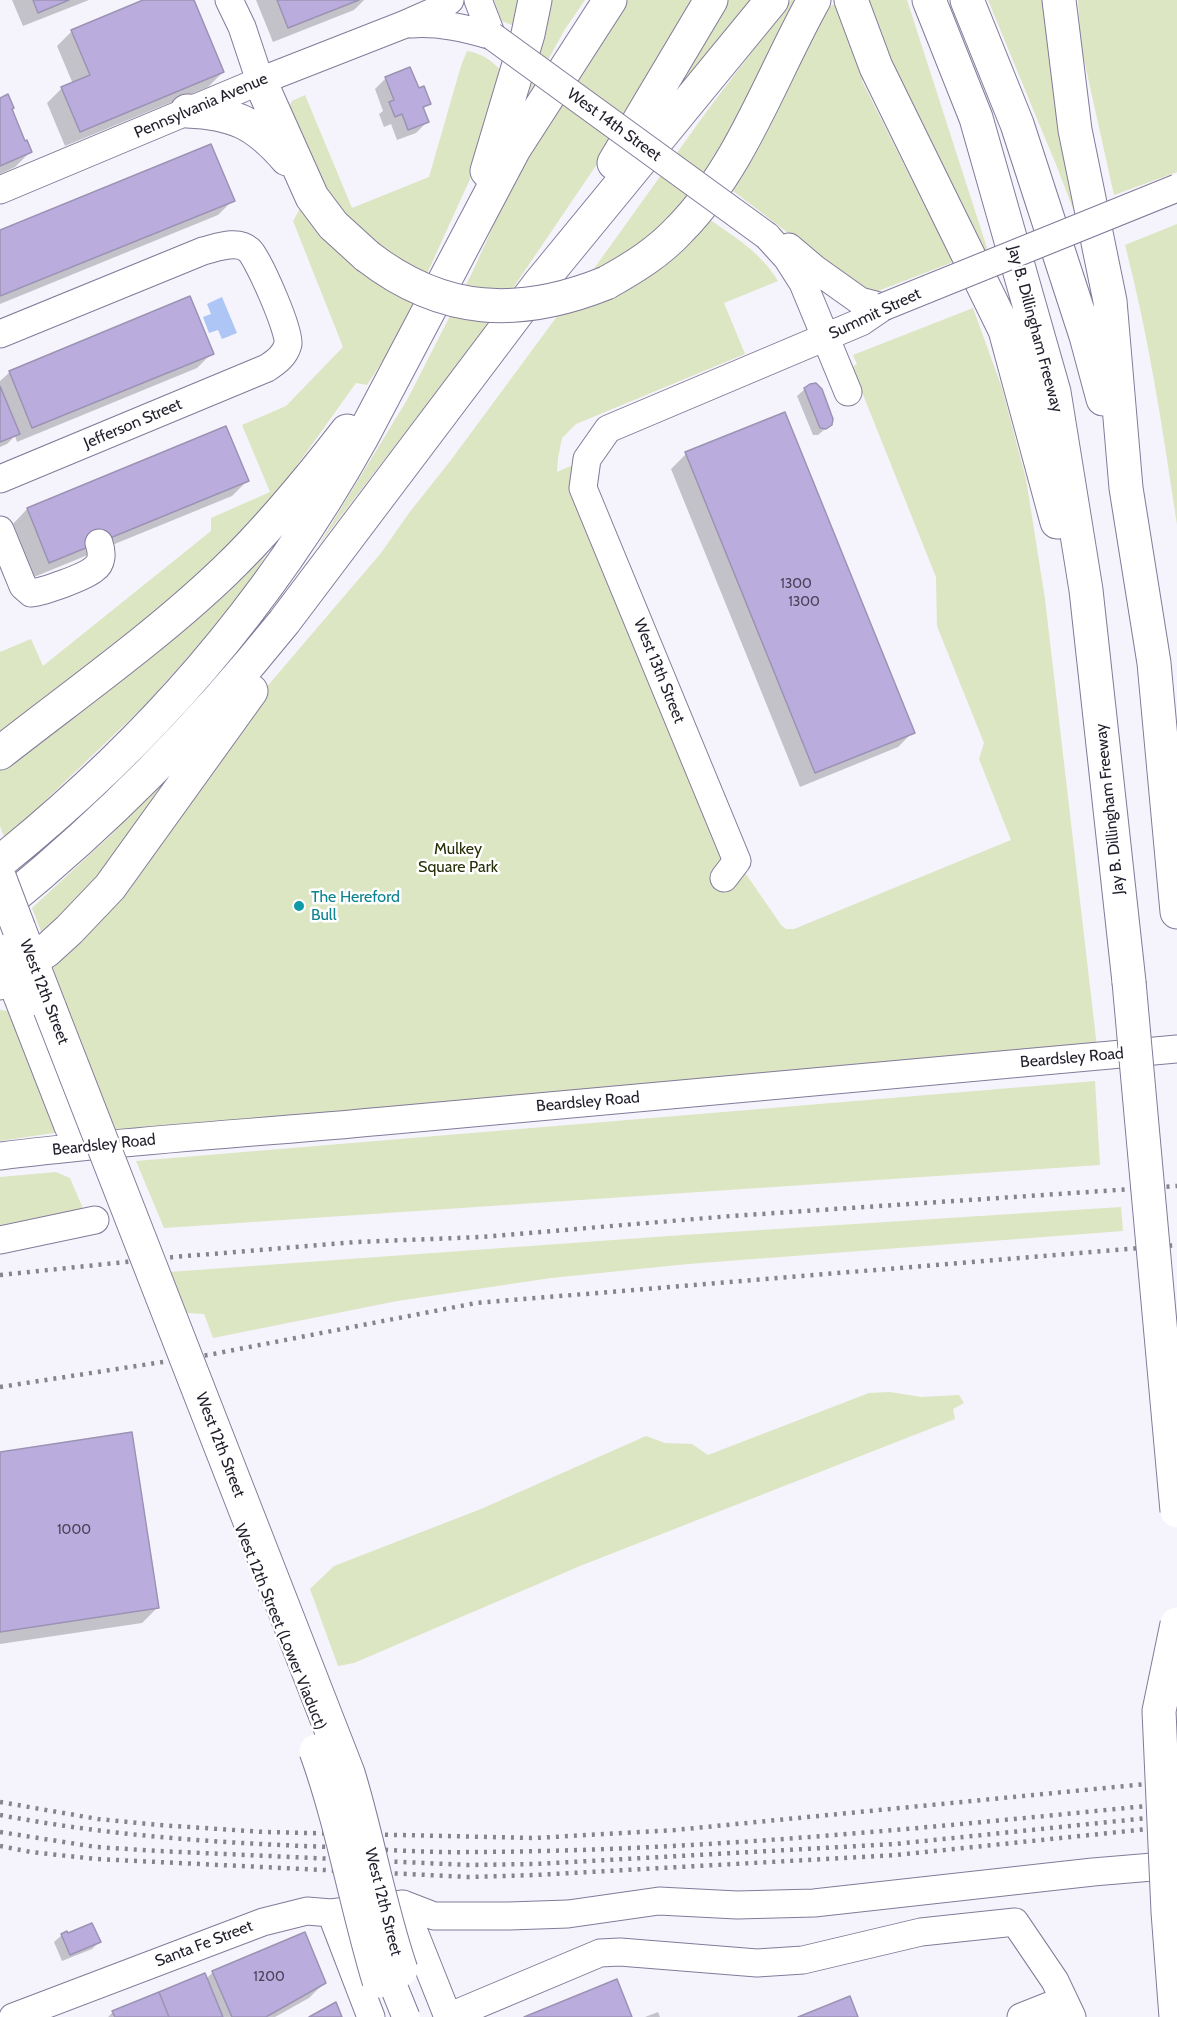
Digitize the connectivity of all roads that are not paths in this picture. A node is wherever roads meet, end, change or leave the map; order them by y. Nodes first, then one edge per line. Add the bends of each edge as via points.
1 (230, 0) edge
2 (450, 0) edge
3 (478, 0) edge
4 (535, 0) edge
5 (610, 0) edge
6 (711, 0) edge
7 (772, 0) edge
8 (814, 0) edge
9 (851, 0) edge
10 (928, 0) edge
11 (967, 0) edge
12 (1059, 0) edge
13 (403, 24) junction
14 (492, 36) junction
15 (260, 81) junction
16 (187, 111) junction
17 (1177, 188) edge
18 (0, 190) edge
19 (312, 197) junction
20 (468, 233) junction
21 (766, 236) junction
22 (539, 284) junction
23 (883, 308) junction
24 (3, 330) edge
25 (825, 337) junction
26 (408, 351) junction
27 (848, 392) dead end
28 (409, 456) junction
29 (587, 459) joint
30 (0, 479) edge
31 (1126, 488) junction
32 (0, 530) edge
33 (99, 543) dead end
34 (1086, 590) junction
35 (0, 753) edge
36 (0, 861) edge
37 (724, 878) dead end
38 (0, 879) edge
39 (1177, 912) edge
40 (6, 927) edge
41 (14, 974) edge
42 (39, 1013) junction
43 (1177, 1049) edge
44 (90, 1145) junction
45 (0, 1156) edge
46 (95, 1220) dead end
47 (0, 1240) edge
48 (1177, 1511) edge
49 (1177, 1624) edge
50 (1177, 1865) edge
51 (403, 1904) junction
52 (331, 1913) junction
53 (1068, 2008) edge
54 (31, 2014) edge
55 (372, 2017) edge
56 (393, 2017) edge
57 (406, 2017) edge
58 (419, 2017) edge
59 (448, 2017) edge
60 (1021, 2017) edge
61 (1176, 2017) edge

1 - 15 street
2 - 13 street, Pennsylvania Avenue
3 - 14 street
4 - 20 main road
5 - 20 main road via 514,149
6 - 22 main road
7 - 22 main road
8 - 19 main road, bridge via 734,157 703,203 680,230 633,268 578,294 508,306 453,299 425,290 367,256 333,225
9 - 34 main road via 876,67 1005,330 1059,530
10 - 34 main road, Jay B. Dillingham Freeway via 976,118 1054,392
11 - 31 main road via 1017,124 1086,336
12 - 31 main road via 1075,130 1110,301
13 - 14 street, Pennsylvania Avenue via 430,22
13 - 15 street, Pennsylvania Avenue
14 - 21 street, West 14th Street, bridge
15 - 16 street, Pennsylvania Avenue
15 - 19 main road
16 - 18 street, Pennsylvania Avenue
16 - 19 main road via 217,114 255,128 278,148
17 - 23 street, Summit Street, bridge
20 - 26 main road
21 - 23 street, West 14th Street via 783,242 860,301
21 - 25 street, West 14th Street via 803,283
22 - 28 main road
23 - 25 street, Summit Street
24 - 30 street, Jefferson Street via 203,251 238,245 249,249 257,262 286,328 288,343 281,358 267,368
25 - 27 street, West 14th Street
25 - 29 street, Summit Street via 608,429
26 - 35 main road via 324,460 230,567
26 - 36 main road via 324,502 245,615 135,741
28 - 40 main road via 284,622 197,724 98,824
28 - 41 main road via 301,621 128,864 69,930
29 - 37 street, West 13th Street via 584,488 737,861
31 - 39 main road via 1154,663
32 - 33 street via 23,586 31,593 43,592 95,569 101,559
34 - 48 main road, Jay B. Dillingham Freeway, bridge via 1129,982
38 - 40 main road, West 12th Street, bridge
40 - 41 main road, West 12th Street
41 - 42 main road, West 12th Street
42 - 56 main road, West 12th Street, bridge via 312,1740 366,1937
42 - 58 main road, West 12th Street, bridge via 344,1762 364,1823 393,1947
43 - 44 street, Beardsley Road
44 - 45 street, Beardsley Road
44 - 57 street, West 12th Street (Lower Viaduct), bridge via 338,1776 390,1976
46 - 47 street
49 - 61 main road, bridge via 1159,1711
50 - 51 street via 814,1903 659,1901 568,1914 499,1916 434,1916
51 - 52 street, Santa Fe Street
51 - 59 street, West 12th Street
52 - 54 street, Santa Fe Street via 307,1911 263,1922
52 - 55 street
53 - 59 street via 1015,1922 921,1932 803,1960 757,1963 600,1953
53 - 60 street

